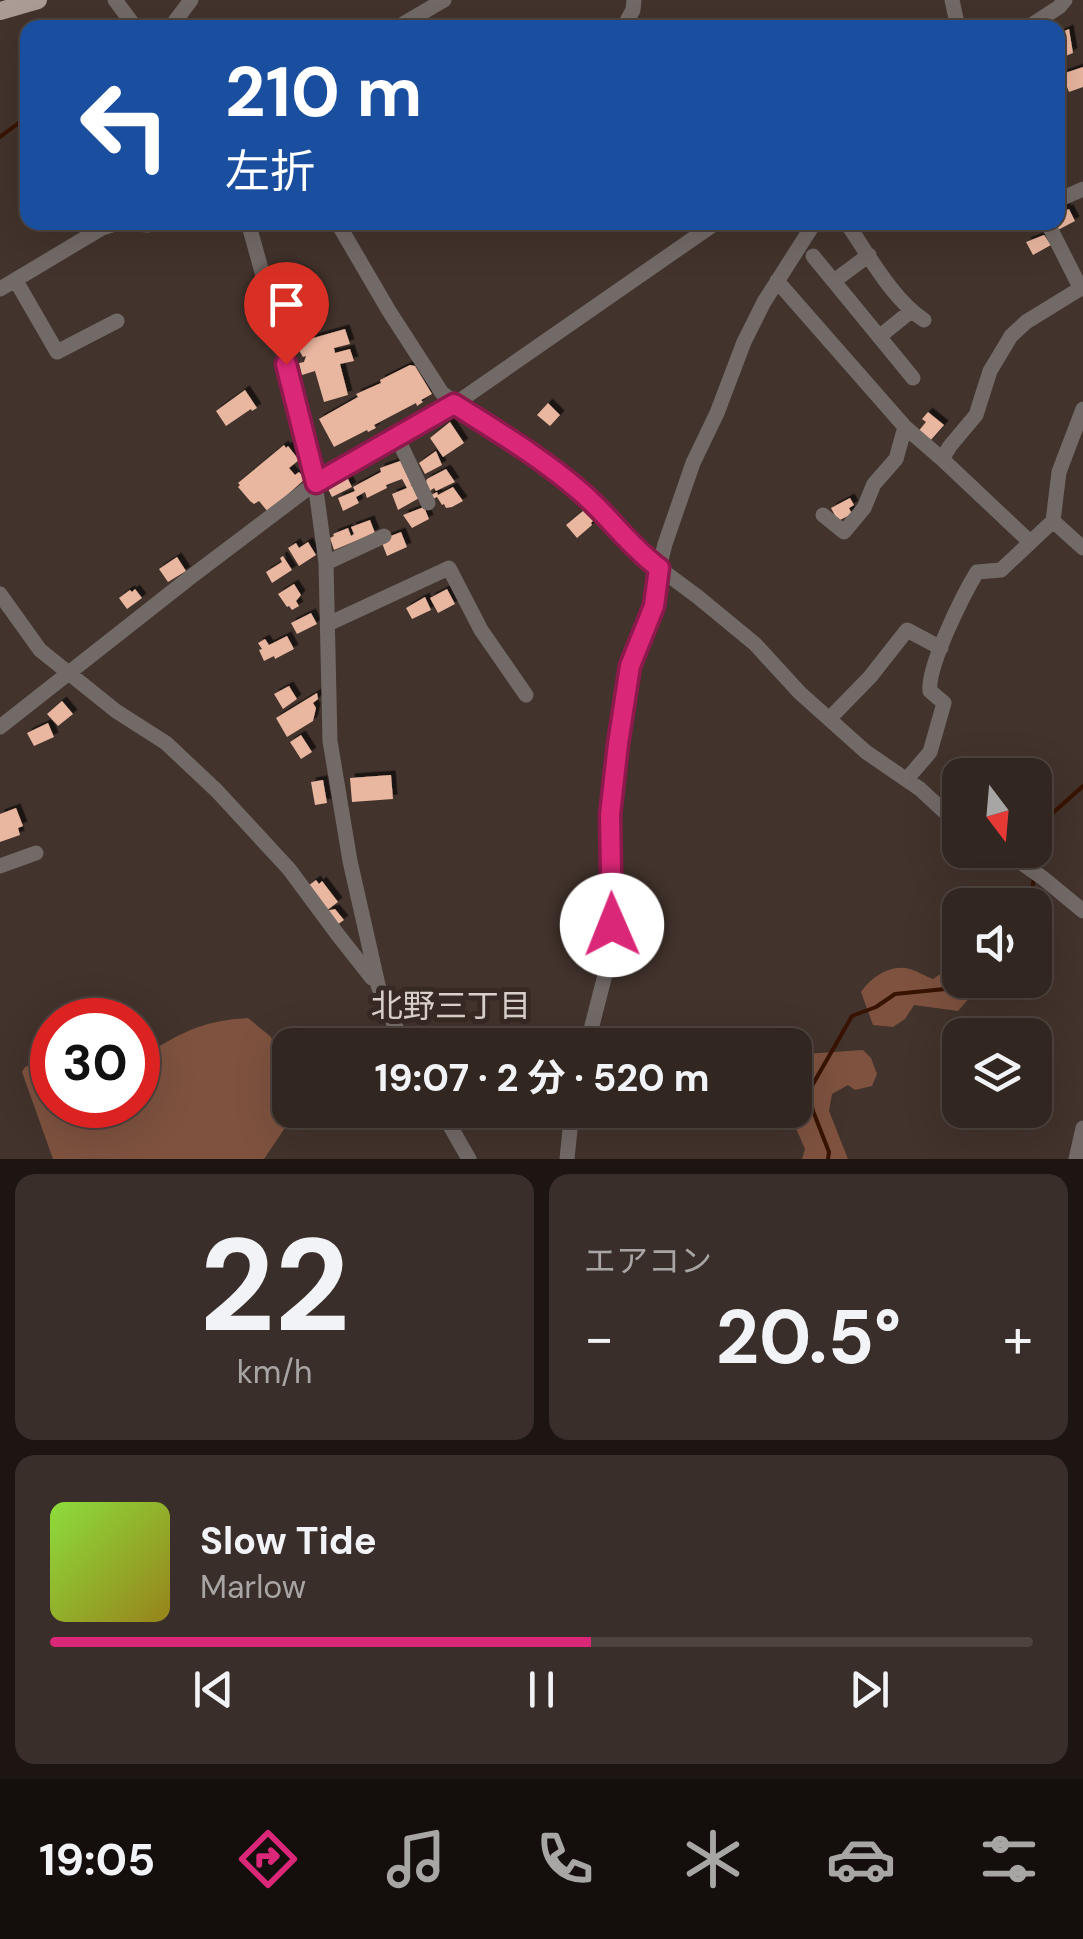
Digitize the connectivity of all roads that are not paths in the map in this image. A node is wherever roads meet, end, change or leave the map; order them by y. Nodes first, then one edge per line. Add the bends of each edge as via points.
1 (38, 0) edge
2 (444, 0) edge
3 (1065, 0) edge
4 (0, 11) edge
5 (410, 20) edge
6 (1039, 20) edge
7 (99, 230) edge
8 (250, 230) edge
9 (342, 230) edge
10 (706, 230) edge
11 (810, 230) edge
12 (852, 230) edge
13 (1051, 230) edge
14 (869, 255) junction
15 (813, 256) dead end
16 (777, 280) junction
17 (16, 281) junction
18 (834, 281) junction
19 (1082, 288) edge
20 (0, 289) edge
21 (118, 321) dead end
22 (879, 337) junction
23 (913, 378) dead end
24 (454, 404) junction
25 (1083, 408) edge
26 (905, 427) junction
27 (396, 437) junction
28 (942, 459) junction
29 (316, 483) junction
30 (428, 503) dead end
31 (823, 515) dead end
32 (1052, 521) junction
33 (384, 536) dead end
34 (1029, 542) junction
35 (1083, 548) edge
36 (326, 563) junction
37 (659, 568) junction
38 (0, 594) edge
39 (328, 624) junction
40 (941, 648) junction
41 (69, 675) junction
42 (526, 696) dead end
43 (830, 718) junction
44 (0, 728) edge
45 (907, 779) junction
46 (942, 807) edge
47 (36, 853) dead end
48 (0, 866) edge
49 (1030, 868) edge
50 (1083, 911) edge
51 (378, 984) junction
52 (396, 1028) edge
53 (591, 1028) edge
54 (451, 1128) edge
55 (570, 1128) edge
56 (1083, 1128) edge
57 (468, 1159) edge
58 (567, 1159) edge
59 (1076, 1159) edge

1 - 4 main road
2 - 5 street
3 - 6 street
7 - 17 street
8 - 29 street
9 - 24 street
10 - 24 street
11 - 16 street
12 - 14 street
13 - 19 street
14 - 18 street
14 - 22 street via 918,315
15 - 18 street
16 - 26 street
16 - 37 street via 694,463
17 - 20 street
17 - 21 street via 57,352
18 - 22 street
19 - 28 street via 1011,336 990,371 976,415
22 - 23 street
24 - 27 street
24 - 37 street via 560,473
25 - 32 street via 1058,472
26 - 28 street
26 - 31 street via 896,459 844,532
27 - 29 street
27 - 30 street
28 - 34 street
29 - 36 street
29 - 41 street
32 - 34 street
32 - 35 street
33 - 36 street
34 - 40 street via 1002,570 977,572
36 - 39 street
37 - 43 street via 755,644
37 - 53 street via 654,606 622,706 610,815 612,925
38 - 41 street via 40,650
39 - 42 street via 449,568
39 - 51 street via 330,741
40 - 43 street via 907,630
40 - 45 street via 928,682 944,703 930,752
41 - 44 street
41 - 51 street via 166,743 217,791 289,869
43 - 45 street
45 - 46 street
47 - 48 street
49 - 50 street
51 - 52 street
54 - 57 street
55 - 58 street
56 - 59 street

